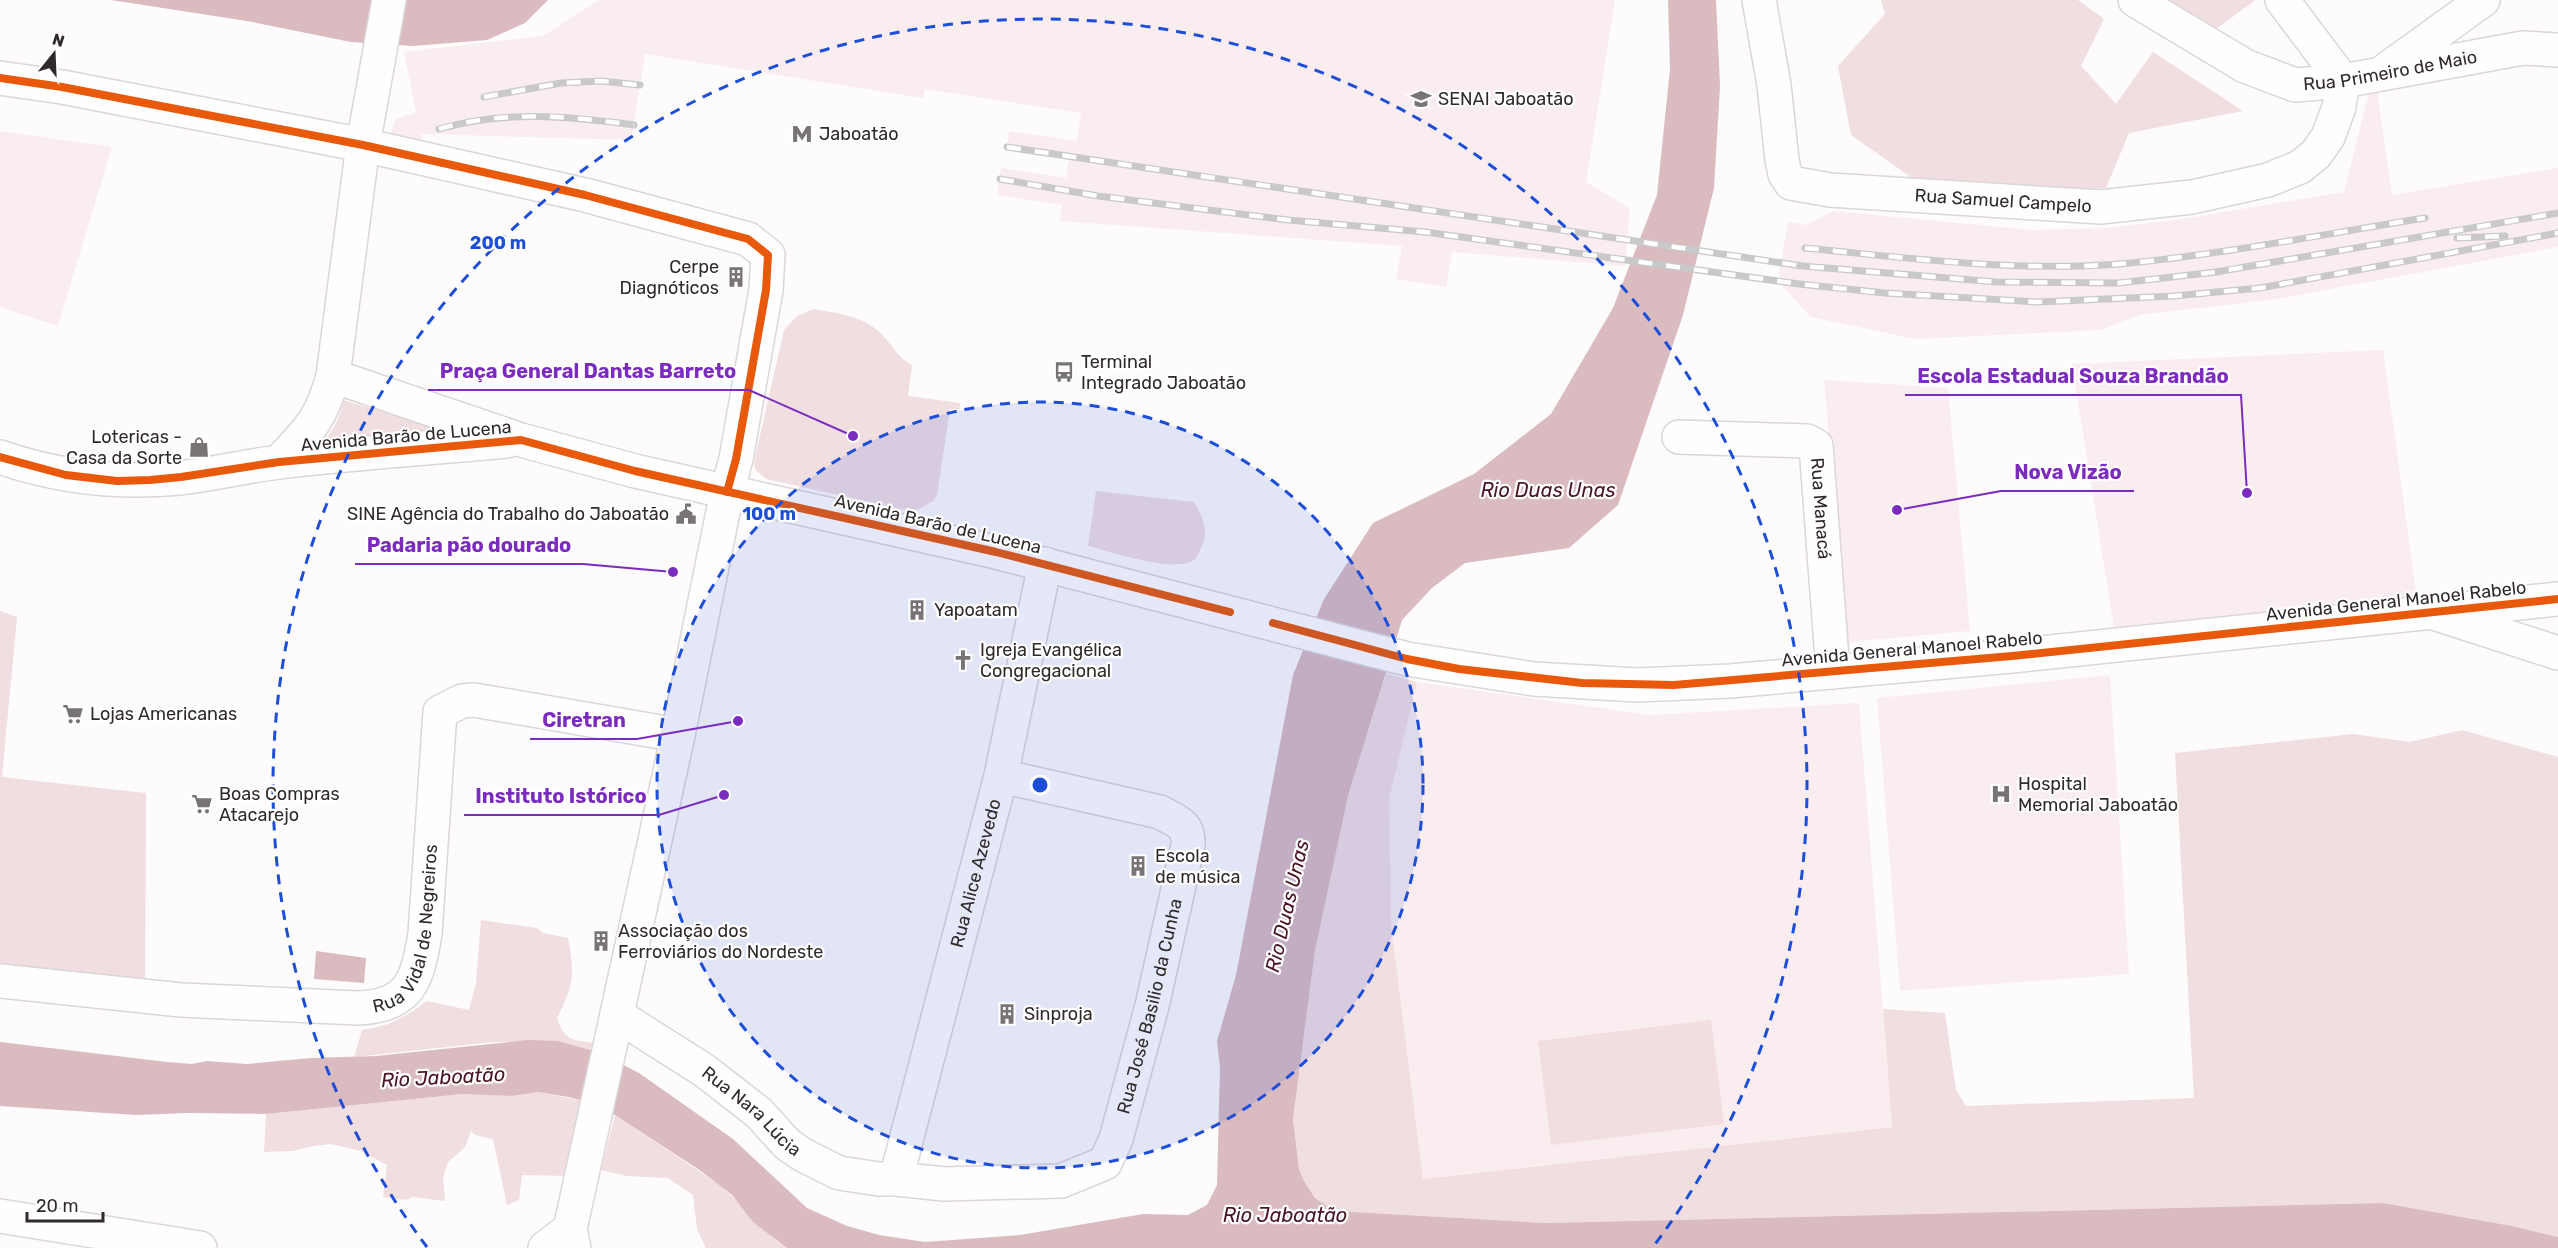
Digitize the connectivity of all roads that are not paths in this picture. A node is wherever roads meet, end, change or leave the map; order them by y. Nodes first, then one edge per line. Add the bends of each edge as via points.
1 (389, 0) edge
2 (1758, 0) edge
3 (2135, 0) edge
4 (2282, 0) edge
5 (2482, 0) edge
6 (2558, 50) edge
7 (2381, 74) junction
8 (0, 78) edge
9 (2343, 81) junction
10 (363, 145) junction
11 (333, 376) junction
12 (1679, 436) dead end
13 (520, 440) junction
14 (0, 457) edge
15 (279, 462) junction
16 (728, 492) junction
17 (1045, 564) junction
18 (2558, 599) edge
19 (2434, 613) junction
20 (1273, 623) joint
21 (2558, 653) edge
22 (1833, 672) junction
23 (678, 735) junction
24 (1001, 776) junction
25 (0, 981) edge
26 (615, 1029) junction
27 (896, 1179) junction
28 (0, 1216) edge
29 (572, 1238) edge
30 (200, 1248) edge
31 (544, 1248) edge

1 - 10 street
2 - 9 street, Rua Samuel Campelo via 1785,174 1791,183 1802,186 2100,207 2192,197 2268,180 2300,167 2328,137
3 - 9 street, Rua Primeiro de Maio via 2214,49 2280,81 2310,86
4 - 9 street
5 - 7 street
6 - 7 street, Rua Primeiro de Maio via 2523,48
7 - 9 street, Rua Primeiro de Maio
8 - 10 street
10 - 11 street
10 - 16 street via 585,195 735,234 762,248 768,255 766,290
11 - 13 street, Avenida Barão de Lucena
11 - 15 street via 319,417
12 - 22 street, Rua Manacá via 1807,441 1816,446
13 - 15 street, Avenida Barão de Lucena
13 - 16 street, Avenida Barão de Lucena
14 - 15 street, Avenida Barão de Lucena via 66,475 117,481 181,477
16 - 17 street, Avenida Barão de Lucena
16 - 23 street
17 - 20 street, Avenida Barão de Lucena
17 - 24 street, Rua Alice Azevedo
18 - 19 street, Avenida General Manoel Rabelo
19 - 21 street
19 - 22 street, Avenida General Manoel Rabelo
20 - 22 street, Avenida General Manoel Rabelo via 1407,659 1534,679 1674,685
23 - 25 street, Rua Vidal de Negreiros via 474,700 462,701 440,712 421,958 409,989 385,1004 358,1008 181,1000
23 - 26 street
24 - 27 street, Rua Alice Azevedo
24 - 27 street, Rua José Basilio da Cunha via 1160,813 1183,825 1189,833 1152,1006 1116,1139 1105,1163 1061,1181 944,1184
26 - 27 street, Rua Nara Lúcia via 705,1071 759,1113 802,1155 839,1173
26 - 29 street
28 - 30 street
29 - 31 street

